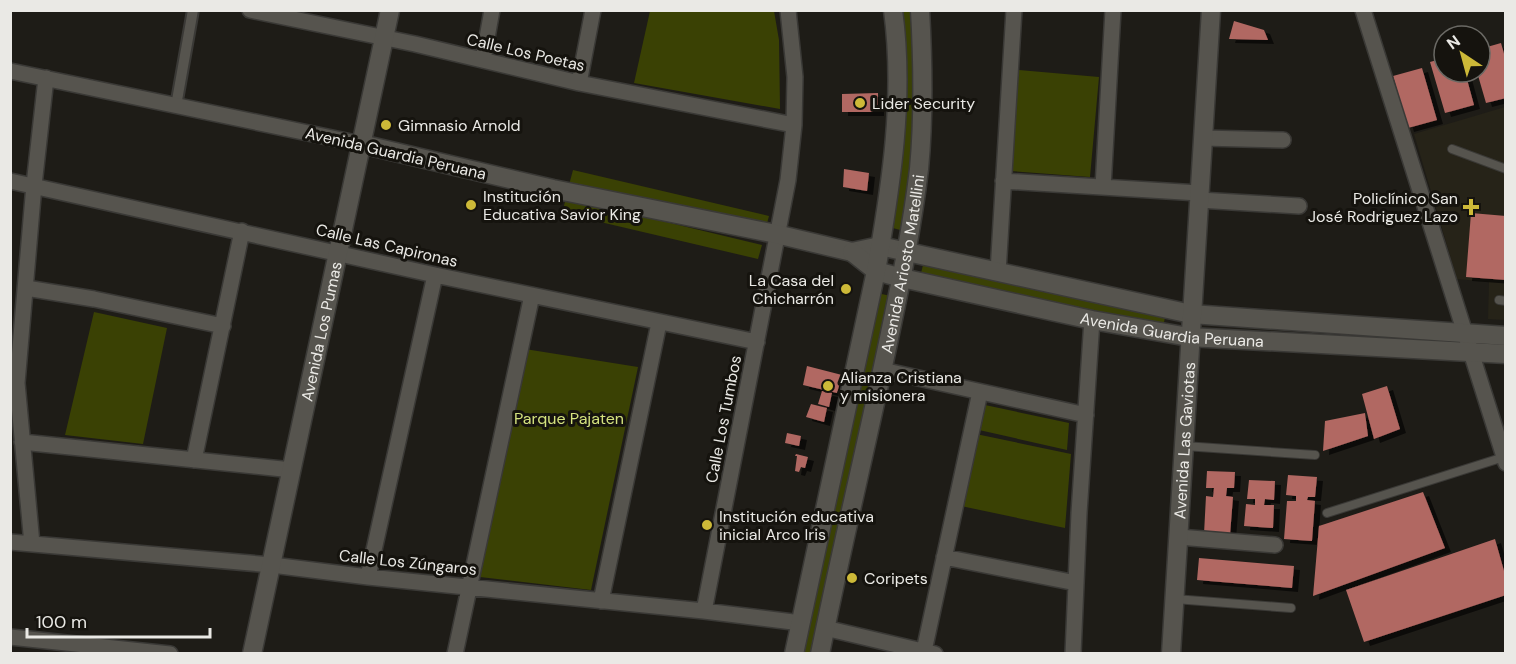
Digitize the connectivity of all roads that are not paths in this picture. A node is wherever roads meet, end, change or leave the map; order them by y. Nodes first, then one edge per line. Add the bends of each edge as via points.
1 (193, 10) edge
2 (250, 10) edge
3 (390, 10) edge
4 (492, 10) edge
5 (593, 10) edge
6 (788, 10) edge
7 (893, 10) edge
8 (920, 10) edge
9 (1014, 10) edge
10 (1113, 10) edge
11 (1210, 10) edge
12 (1363, 10) edge
13 (288, 14) edge
14 (384, 37) junction
15 (483, 60) junction
16 (10, 71) edge
17 (46, 78) junction
18 (579, 83) junction
19 (176, 106) junction
20 (794, 125) junction
21 (1203, 138) junction
22 (1283, 140) dead end
23 (361, 144) junction
24 (1452, 149) dead end
25 (1506, 169) edge
26 (10, 181) edge
27 (1003, 181) junction
28 (34, 185) junction
29 (1103, 187) junction
30 (1199, 197) junction
31 (1299, 206) dead end
32 (242, 231) junction
33 (776, 234) junction
34 (880, 246) junction
35 (852, 252) junction
36 (906, 252) junction
37 (339, 253) junction
38 (876, 271) junction
39 (998, 272) junction
40 (435, 275) junction
41 (902, 278) junction
42 (26, 288) junction
43 (532, 295) junction
44 (1191, 314) junction
45 (1092, 320) junction
46 (659, 323) junction
47 (223, 326) junction
48 (1465, 334) junction
49 (1506, 336) edge
50 (1189, 337) junction
51 (757, 342) junction
52 (1470, 352) junction
53 (1506, 354) edge
54 (882, 370) junction
55 (980, 392) junction
56 (1086, 415) junction
57 (22, 442) junction
58 (1184, 446) junction
59 (1315, 455) dead end
60 (194, 460) junction
61 (1505, 460) edge
62 (292, 470) junction
63 (1327, 513) dead end
64 (1179, 537) junction
65 (10, 542) edge
66 (32, 544) junction
67 (1275, 545) dead end
68 (944, 557) junction
69 (272, 566) junction
70 (368, 577) junction
71 (1076, 583) junction
72 (471, 586) junction
73 (1175, 599) junction
74 (602, 601) junction
75 (1291, 608) dead end
76 (704, 611) junction
77 (801, 623) junction
78 (825, 628) junction
79 (10, 637) edge
80 (930, 652) edge
81 (170, 654) edge
82 (252, 654) edge
83 (455, 654) edge
84 (794, 654) edge
85 (820, 654) edge
86 (1073, 654) edge
87 (1171, 654) edge

1 - 19 street
2 - 13 street, Calle Los Poetas
3 - 14 street, Avenida Los Pumas
4 - 15 street
5 - 18 street
6 - 20 street, Calle Los Tumbos via 795,77
7 - 34 street, Avenida Ariosto Matellini via 896,132
8 - 36 street, Avenida Ariosto Matellini via 922,121
9 - 27 street
10 - 29 street
11 - 21 street, Avenida Las Gaviotas
12 - 48 street
13 - 14 street, Calle Los Poetas
14 - 15 street, Calle Los Poetas
14 - 23 street, Avenida Los Pumas
15 - 18 street, Calle Los Poetas
16 - 17 street, Avenida Guardia Peruana
17 - 19 street, Avenida Guardia Peruana
17 - 28 street
18 - 20 street, Calle Los Poetas
19 - 23 street, Avenida Guardia Peruana
20 - 33 street, Calle Los Tumbos via 788,180
21 - 22 street
21 - 30 street, Avenida Las Gaviotas
23 - 33 street, Avenida Guardia Peruana via 553,189
23 - 37 street, Avenida Los Pumas
24 - 25 lane
26 - 28 street, Calle Las Capironas
27 - 29 street
27 - 39 street
28 - 32 street, Calle Las Capironas
28 - 42 street
29 - 30 street
30 - 31 street
30 - 44 street, Avenida Las Gaviotas
32 - 37 street, Calle Las Capironas
32 - 47 street
33 - 35 street, Avenida Guardia Peruana
33 - 51 street, Calle Los Tumbos
34 - 35 street, Avenida Guardia Peruana
34 - 36 street, Avenida Guardia Peruana
34 - 38 street, Avenida Ariosto Matellini
35 - 38 street, Avenida Guardia Peruana
36 - 39 street, Avenida Guardia Peruana
36 - 41 street, Avenida Ariosto Matellini
37 - 40 street, Calle Las Capironas
37 - 62 street, Avenida Los Pumas
38 - 41 street, Avenida Guardia Peruana
38 - 77 street, Avenida Ariosto Matellini
39 - 44 street, Avenida Guardia Peruana
40 - 43 street, Calle Las Capironas
40 - 70 street
41 - 45 street, Avenida Guardia Peruana
41 - 54 street, Avenida Ariosto Matellini
42 - 47 street
42 - 57 street via 17,383
43 - 46 street, Calle Las Capironas
43 - 72 street
44 - 48 street, Avenida Guardia Peruana
44 - 50 street, Avenida Las Gaviotas
45 - 50 street, Avenida Guardia Peruana
45 - 56 street
46 - 51 street, Calle Las Capironas
46 - 74 street
47 - 60 street
48 - 49 street, Avenida Guardia Peruana
48 - 52 street
50 - 52 street, Avenida Guardia Peruana
50 - 58 street, Avenida Las Gaviotas
51 - 76 street, Calle Los Tumbos
52 - 53 street, Avenida Guardia Peruana
52 - 61 street
54 - 55 street
54 - 78 street, Avenida Ariosto Matellini
55 - 56 street
55 - 68 street
56 - 71 street
57 - 60 street
57 - 66 street
58 - 59 lane
58 - 64 street, Avenida Las Gaviotas
60 - 62 street
61 - 63 lane
62 - 69 street, Avenida Los Pumas
64 - 67 street
64 - 73 street, Avenida Las Gaviotas
65 - 66 street, Calle Los Zúngaros
66 - 69 street, Calle Los Zúngaros
68 - 71 street
68 - 80 street
69 - 70 street, Calle Los Zúngaros
69 - 82 street, Avenida Los Pumas
70 - 72 street, Calle Los Zúngaros
71 - 86 street
72 - 74 street, Calle Los Zúngaros
72 - 83 street
73 - 75 lane
73 - 87 street, Avenida Las Gaviotas
74 - 76 street, Calle Los Zúngaros
76 - 77 street, Calle Los Zúngaros
77 - 84 street, Avenida Ariosto Matellini
78 - 80 street
78 - 85 street, Avenida Ariosto Matellini
79 - 81 street

